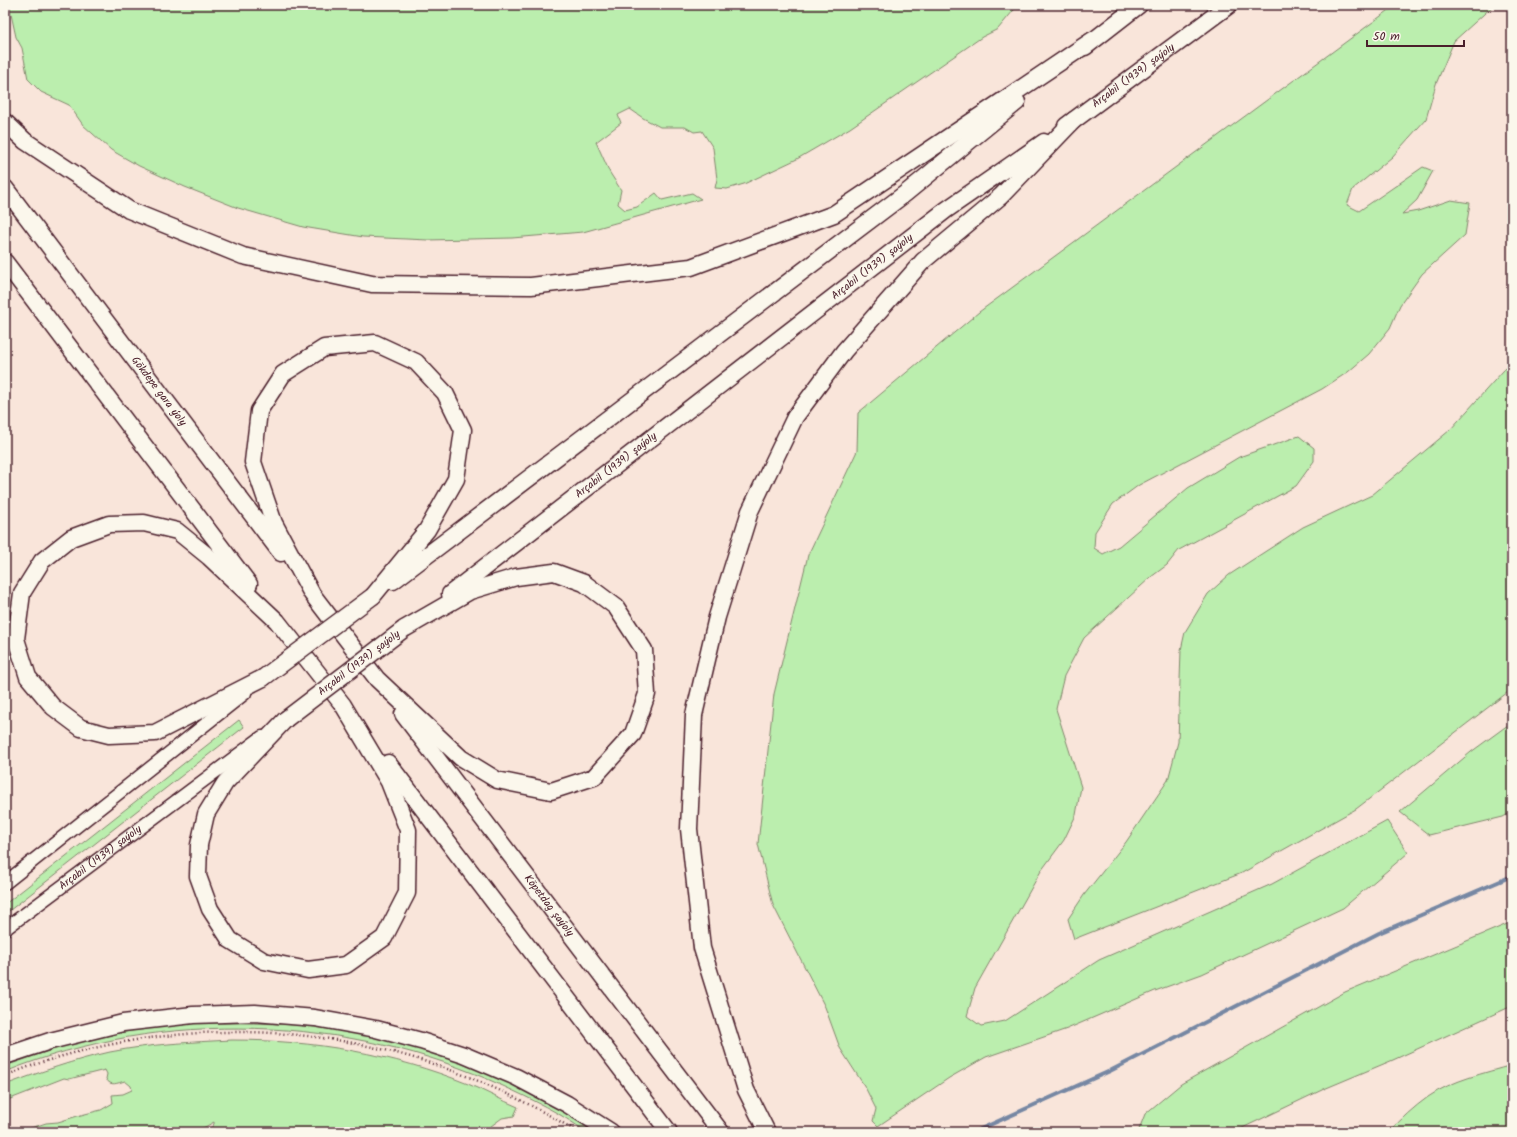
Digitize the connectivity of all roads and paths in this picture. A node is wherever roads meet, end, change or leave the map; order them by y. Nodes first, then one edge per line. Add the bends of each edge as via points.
1 (1134, 5) edge
2 (1139, 5) edge
3 (1229, 5) edge
4 (1093, 40) junction
5 (1074, 120) junction
6 (5, 122) edge
7 (5, 188) edge
8 (5, 262) edge
9 (312, 594) junction
10 (373, 596) junction
11 (277, 621) junction
12 (404, 629) junction
13 (263, 678) junction
14 (377, 680) junction
15 (343, 705) junction
16 (286, 719) junction
17 (5, 883) edge
18 (5, 929) edge
19 (5, 1056) edge
20 (5, 1076) edge
21 (578, 1132) edge
22 (611, 1132) edge
23 (670, 1132) edge
24 (721, 1132) edge
25 (766, 1132) edge

1 - 4 street
2 - 4 main road
3 - 5 main road, Arçabil (1939) şaýoly
4 - 6 main road via 834,214 691,267 531,286 372,284 243,256 129,210 25,141
4 - 10 main road via 906,193
5 - 12 main road, Arçabil (1939) şaýoly via 946,210
5 - 25 main road via 1000,196 923,261 844,351 795,417 750,510 717,617 694,715 689,828 702,948 746,1090
7 - 9 main road, Gökdepe gara ýoly
8 - 11 main road
9 - 10 main road via 274,523 253,462 259,411 283,374 324,348 375,342 416,362 445,393 463,430 456,479 427,530
9 - 14 main road
10 - 13 main road, bridge
11 - 13 main road via 209,557 177,531 144,523 109,524 71,538 42,560 22,593 16,639 28,677 53,707 81,728 109,736 155,733
11 - 15 main road
12 - 14 main road via 470,591 516,577 554,572 584,583 616,607 644,650 647,694 633,734 594,777 551,791 497,780 461,758
12 - 16 main road, Arçabil (1939) şaýoly, bridge
13 - 17 street
14 - 24 main road, Köpetdag şaýoly
15 - 16 main road via 389,782 408,830 407,893 384,938 346,965 308,970 264,961 230,940 210,909 198,876 199,845 206,814 225,783
15 - 23 main road
16 - 18 street, Arçabil (1939) şaýoly
19 - 22 main road via 50,1040 123,1023 193,1015 247,1014 315,1018 376,1029 464,1055 516,1077 567,1104
20 - 21 path via 82,1051 118,1042 156,1037 226,1032 316,1036 400,1054 461,1073 519,1098

